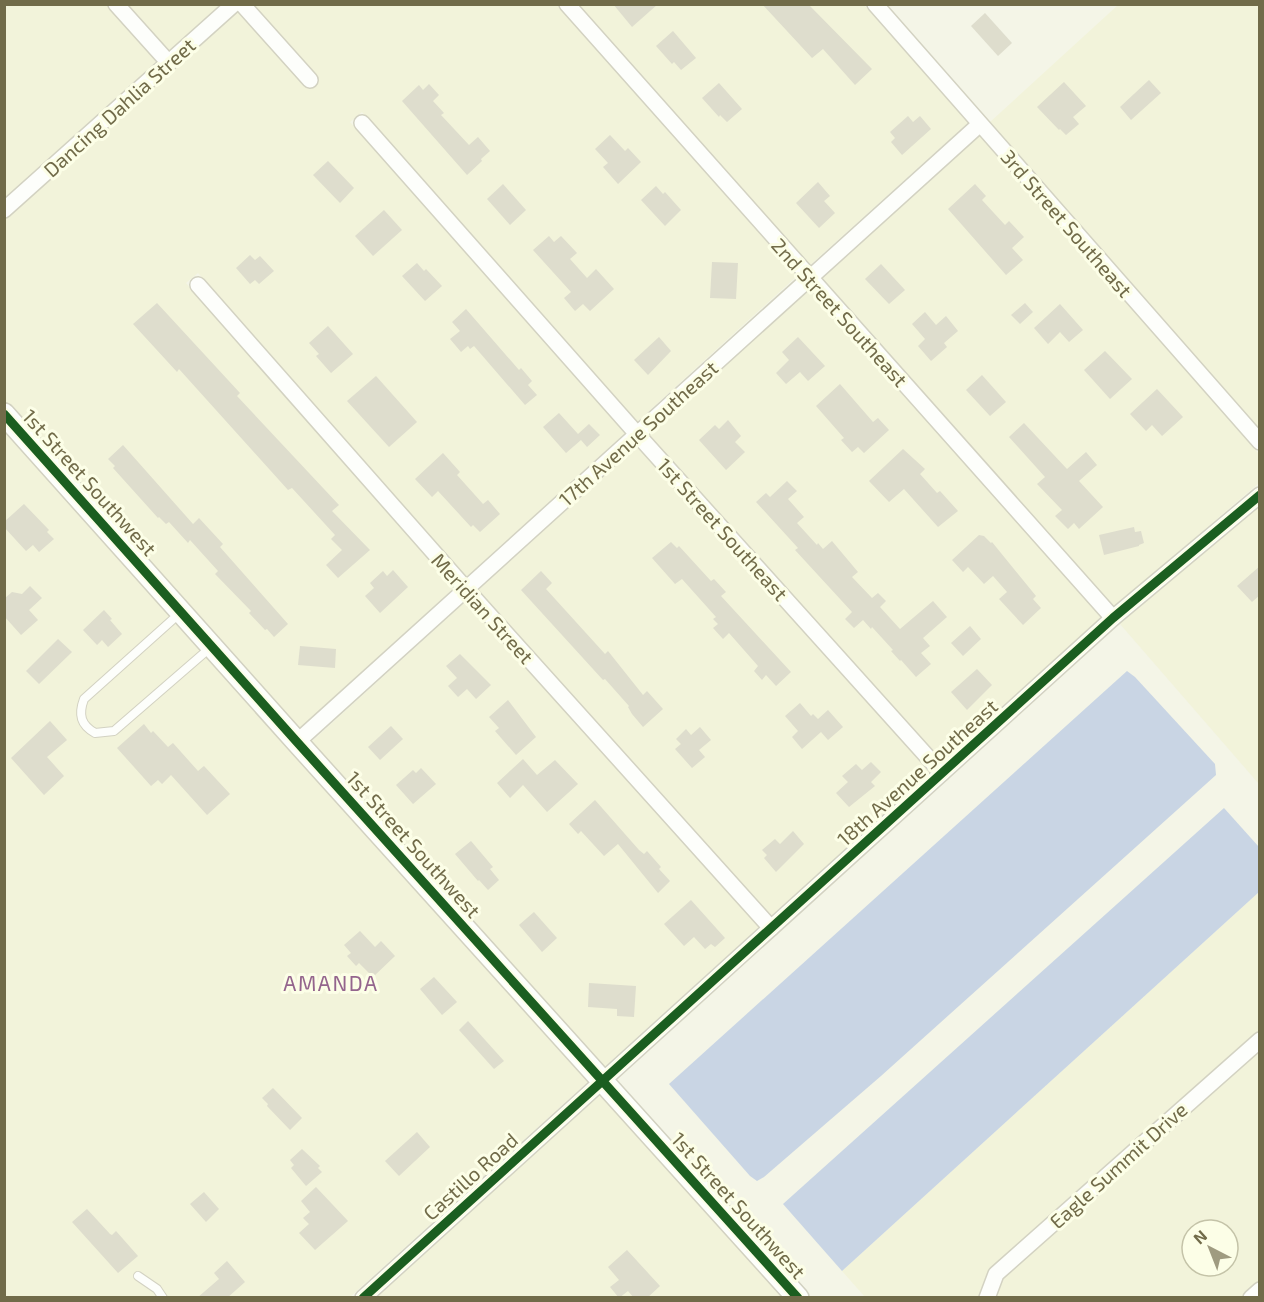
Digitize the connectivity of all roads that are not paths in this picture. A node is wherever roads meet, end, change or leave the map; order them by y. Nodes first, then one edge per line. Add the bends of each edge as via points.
1 (116, 4) edge
2 (234, 4) edge
3 (242, 4) edge
4 (567, 4) edge
5 (881, 7) edge
6 (169, 63) junction
7 (310, 80) dead end
8 (362, 123) dead end
9 (980, 124) junction
10 (4, 210) edge
11 (809, 278) junction
12 (198, 285) dead end
13 (4, 414) edge
14 (637, 434) junction
15 (1260, 442) edge
16 (1260, 495) edge
17 (466, 589) junction
18 (181, 612) junction
19 (1113, 618) junction
20 (212, 646) junction
21 (297, 742) junction
22 (942, 773) junction
23 (771, 928) junction
24 (1260, 1040) edge
25 (602, 1080) junction
26 (138, 1276) dead end
27 (1260, 1290) edge
28 (163, 1298) edge
29 (363, 1298) edge
30 (798, 1298) edge
31 (987, 1298) edge
32 (1251, 1298) edge

1 - 6 street
2 - 6 street, Dancing Dahlia Street
3 - 7 street
4 - 11 street, 2nd Street Southeast
5 - 9 street, 3rd Street Southeast
6 - 10 street, Dancing Dahlia Street
8 - 14 street, 1st Street Southeast
9 - 11 street, 17th Avenue Southeast
9 - 15 street, 3rd Street Southeast
11 - 14 street, 17th Avenue Southeast
11 - 19 street, 2nd Street Southeast
12 - 17 street, Meridian Street
13 - 18 street, 1st Street Southwest
14 - 17 street, 17th Avenue Southeast
14 - 22 street, 1st Street Southeast
16 - 19 street, 18th Avenue Southeast
17 - 21 street, 17th Avenue Southeast
17 - 23 street, Meridian Street
18 - 20 street, 1st Street Southwest
18 - 20 lane via 84,699 79,711 87,729 95,734 114,731
19 - 22 street, 18th Avenue Southeast
20 - 21 street, 1st Street Southwest
21 - 25 street, 1st Street Southwest
22 - 23 street, 18th Avenue Southeast
23 - 25 street, 18th Avenue Southeast
24 - 31 street, Eagle Summit Drive via 996,1274
25 - 29 street, Castillo Road
25 - 30 street, 1st Street Southwest
26 - 28 lane
27 - 32 street

